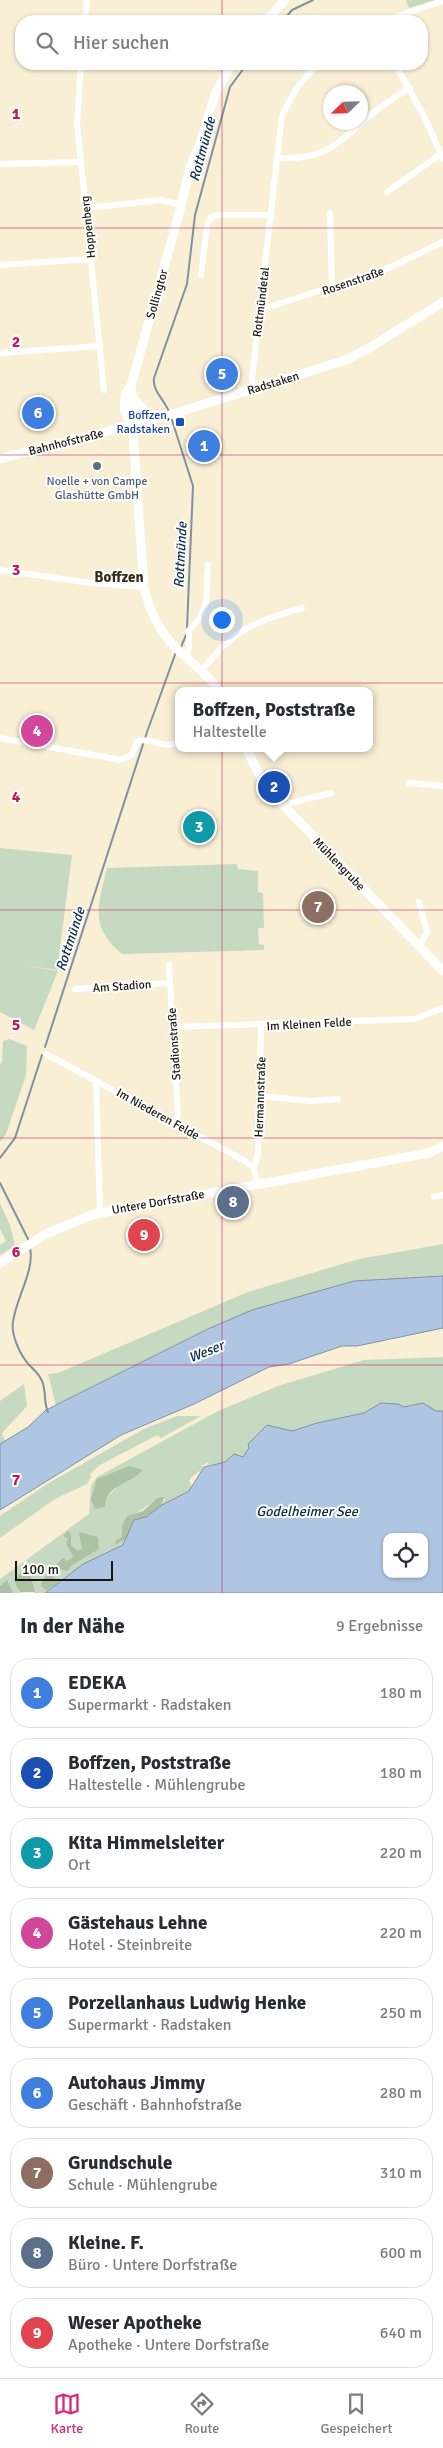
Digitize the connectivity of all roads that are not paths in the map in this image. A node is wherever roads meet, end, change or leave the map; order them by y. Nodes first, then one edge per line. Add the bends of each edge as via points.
1 (87, 0) edge
2 (285, 0) edge
3 (443, 1) edge
4 (86, 15) edge
5 (271, 15) edge
6 (401, 15) edge
7 (81, 70) edge
8 (229, 70) edge
9 (312, 70) edge
10 (399, 70) edge
11 (410, 88) junction
12 (442, 156) edge
13 (278, 158) junction
14 (81, 162) junction
15 (0, 164) edge
16 (387, 192) dead end
17 (182, 204) junction
18 (86, 208) junction
19 (330, 213) dead end
20 (272, 215) junction
21 (443, 242) edge
22 (91, 259) junction
23 (0, 265) edge
24 (201, 275) dead end
25 (332, 289) junction
26 (443, 302) edge
27 (260, 310) junction
28 (100, 346) junction
29 (0, 353) edge
30 (130, 386) junction
31 (253, 389) junction
32 (104, 390) dead end
33 (133, 399) junction
34 (166, 415) junction
35 (131, 425) junction
36 (0, 459) edge
37 (208, 565) dead end
38 (0, 570) edge
39 (144, 587) junction
40 (302, 608) dead end
41 (181, 652) junction
42 (202, 671) junction
43 (216, 687) edge
44 (0, 738) edge
45 (175, 744) edge
46 (248, 752) edge
47 (409, 783) dead end
48 (442, 786) edge
49 (331, 793) dead end
50 (443, 794) edge
51 (283, 806) junction
52 (419, 902) dead end
53 (419, 947) junction
54 (169, 965) dead end
55 (443, 971) edge
56 (170, 983) junction
57 (75, 989) dead end
58 (443, 1008) edge
59 (262, 1026) junction
60 (174, 1027) junction
61 (46, 1054) dead end
62 (96, 1081) junction
63 (261, 1096) junction
64 (338, 1099) dead end
65 (175, 1123) junction
66 (443, 1146) edge
67 (254, 1168) junction
68 (257, 1185) junction
69 (443, 1195) edge
70 (434, 1198) dead end
71 (100, 1213) junction
72 (0, 1263) edge

1 - 4 street
2 - 5 street
3 - 6 street
7 - 14 street, Hoppenberg via 77,123
8 - 17 street, Sollingtor via 215,94 198,148 189,192
9 - 13 street, Rottmündetal via 282,115
10 - 11 street
11 - 12 street
11 - 13 street via 380,107 340,143 318,155
12 - 16 street
13 - 20 street, Rottmündetal
14 - 15 street
14 - 18 street, Hoppenberg
17 - 18 street via 161,200
17 - 30 street, Sollingtor
18 - 22 street, Hoppenberg
19 - 25 street
20 - 24 street via 211,217
20 - 27 street, Rottmündetal
21 - 25 street, Rosenstraße via 386,269
22 - 23 street
22 - 28 street, Hoppenberg
25 - 27 street, Rosenstraße
26 - 31 street, Radstaken via 346,360
27 - 31 street, Rottmündetal
28 - 29 street
28 - 32 street, Hoppenberg
30 - 33 street, Sollingtor
30 - 35 street, Sollingtor via 124,408
31 - 34 street, Radstaken
33 - 34 street via 147,413
33 - 35 street, Sollingtor
34 - 35 street, Radstaken
35 - 36 street, Bahnhofstraße
35 - 39 street
37 - 41 street via 206,604 190,630 189,647
38 - 39 street
39 - 41 street via 153,617
40 - 42 street via 249,626 217,651
41 - 42 street
42 - 43 street
44 - 45 street via 120,760 132,755 135,744 145,740 169,747
46 - 51 street, Mühlengrube via 261,778
47 - 48 street
48 - 50 street
49 - 51 street
51 - 53 street, Mühlengrube
52 - 53 street via 427,932
53 - 55 street, Mühlengrube
54 - 56 street, Stadionstraße
56 - 57 street, Am Stadion
56 - 60 street, Stadionstraße
58 - 59 street, Im Kleinen Felde via 414,1019
59 - 60 street, Im Kleinen Felde
59 - 63 street, Hermannstraße
60 - 65 street, Stadionstraße via 178,1113
61 - 62 street, Im Niederen Felde
62 - 65 street, Im Niederen Felde
62 - 71 street
63 - 64 street via 310,1101
63 - 67 street, Hermannstraße via 258,1155
65 - 67 street, Im Niederen Felde
66 - 68 street, Untere Dorfstraße via 429,1153
67 - 68 street
68 - 71 street, Untere Dorfstraße
69 - 70 street
71 - 72 street, Untere Dorfstraße via 59,1228

